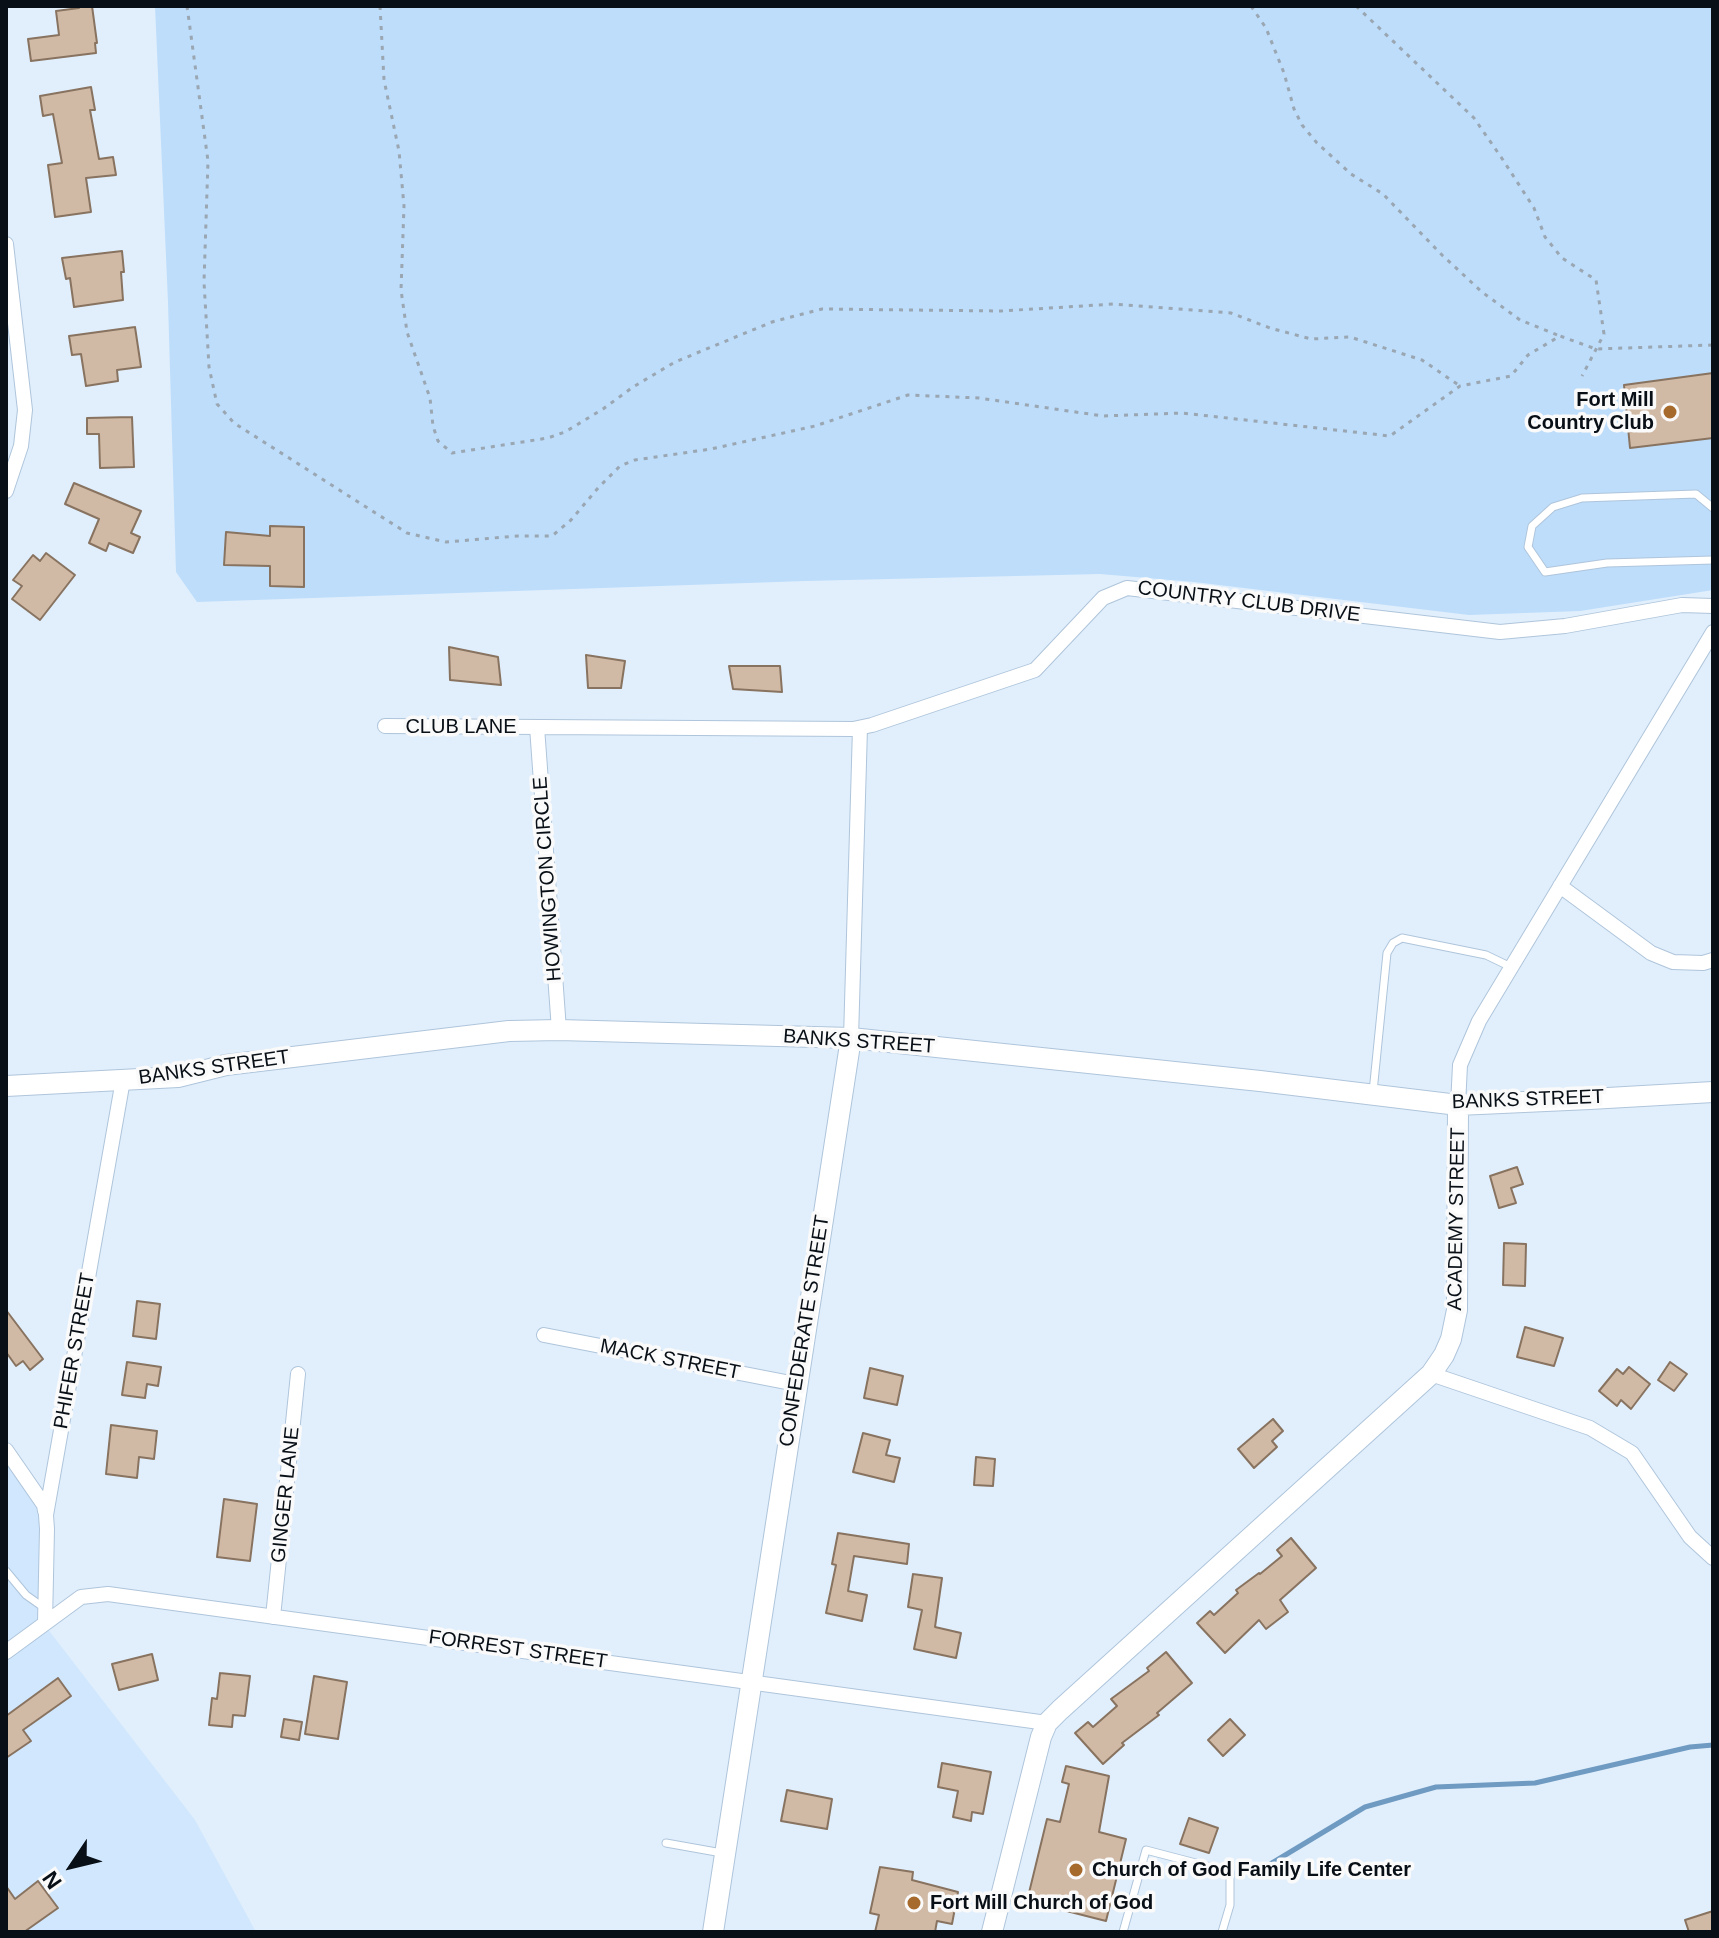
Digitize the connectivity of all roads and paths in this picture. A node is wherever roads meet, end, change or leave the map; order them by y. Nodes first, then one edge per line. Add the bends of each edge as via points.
1 (187, 6) edge
2 (380, 6) edge
3 (1251, 6) edge
4 (1356, 6) edge
5 (6, 244) edge
6 (1560, 336) junction
7 (1713, 345) edge
8 (1596, 349) junction
9 (1582, 376) dead end
10 (1460, 386) junction
11 (6, 491) edge
12 (1713, 508) edge
13 (1713, 560) edge
14 (1713, 606) edge
15 (1713, 632) edge
16 (385, 726) dead end
17 (537, 727) junction
18 (860, 728) junction
19 (1560, 886) junction
20 (1713, 960) edge
21 (1511, 967) junction
22 (559, 1030) junction
23 (851, 1038) junction
24 (123, 1080) junction
25 (6, 1086) edge
26 (1713, 1092) edge
27 (1373, 1094) junction
28 (1458, 1105) junction
29 (544, 1335) dead end
30 (298, 1374) dead end
31 (1431, 1374) junction
32 (796, 1384) junction
33 (8, 1456) edge
34 (46, 1515) junction
35 (1713, 1558) edge
36 (6, 1571) edge
37 (45, 1616) junction
38 (273, 1617) junction
39 (6, 1652) edge
40 (750, 1682) junction
41 (1047, 1723) junction
42 (666, 1843) dead end
43 (725, 1854) junction
44 (713, 1932) edge
45 (992, 1932) edge
46 (1123, 1932) edge
47 (1222, 1932) edge

1 - 10 path via 208,161 204,282 209,367 217,404 234,423 407,533 446,542 552,536 620,466 635,460 815,426 908,395 979,398 1103,416 1182,413 1390,436
2 - 10 path via 384,80 404,206 401,290 407,332 430,398 438,441 452,453 565,432 675,362 772,322 822,309 1001,311 1113,304 1231,313 1311,339 1350,337 1422,360
3 - 6 path via 1266,28 1294,109 1317,143 1383,194 1482,292 1520,320
4 - 8 path via 1474,118 1534,208 1545,237 1562,258 1596,280 1604,334
5 - 11 street via 25,410 21,446
6 - 8 path
6 - 10 path via 1528,355 1511,376
7 - 8 path
8 - 9 path
12 - 13 lane via 1696,494 1582,498 1543,516 1532,526 1528,547 1545,572 1607,563
14 - 18 street, COUNTRY CLUB DRIVE via 1682,605 1500,632 1127,588 1103,598 1035,670
15 - 19 street, ACADEMY STREET
16 - 17 street, CLUB LANE
17 - 18 street, COUNTRY CLUB DRIVE
17 - 22 street, HOWINGTON CIRCLE
18 - 23 street, CONFEDERATE STREET
19 - 20 street via 1651,953 1673,962
19 - 21 street, ACADEMY STREET
21 - 27 lane via 1486,955 1402,938 1393,943 1387,953
21 - 28 street, ACADEMY STREET via 1460,1065
22 - 23 street, BANKS STREET
22 - 24 street, BANKS STREET via 509,1031
23 - 27 street, BANKS STREET
23 - 32 street, CONFEDERATE STREET
24 - 25 street, BANKS STREET
24 - 34 street, PHIFER STREET
26 - 28 street, BANKS STREET
27 - 28 street, BANKS STREET
28 - 31 street, ACADEMY STREET via 1457,1310 1451,1339
29 - 32 street, MACK STREET
30 - 38 street, GINGER LANE
31 - 35 street via 1590,1428 1632,1453 1690,1537
31 - 41 street, ACADEMY STREET
32 - 40 street, CONFEDERATE STREET
33 - 34 street
34 - 37 street, PHIFER STREET
36 - 37 lane
37 - 38 street, FORREST STREET via 81,1597 108,1594
37 - 39 street, FORREST STREET
38 - 40 street, FORREST STREET
40 - 41 street, FORREST STREET
40 - 43 street, CONFEDERATE STREET
41 - 45 street
42 - 43 lane
43 - 44 street, CONFEDERATE STREET
46 - 47 lane via 1146,1850 1230,1872 1230,1905

